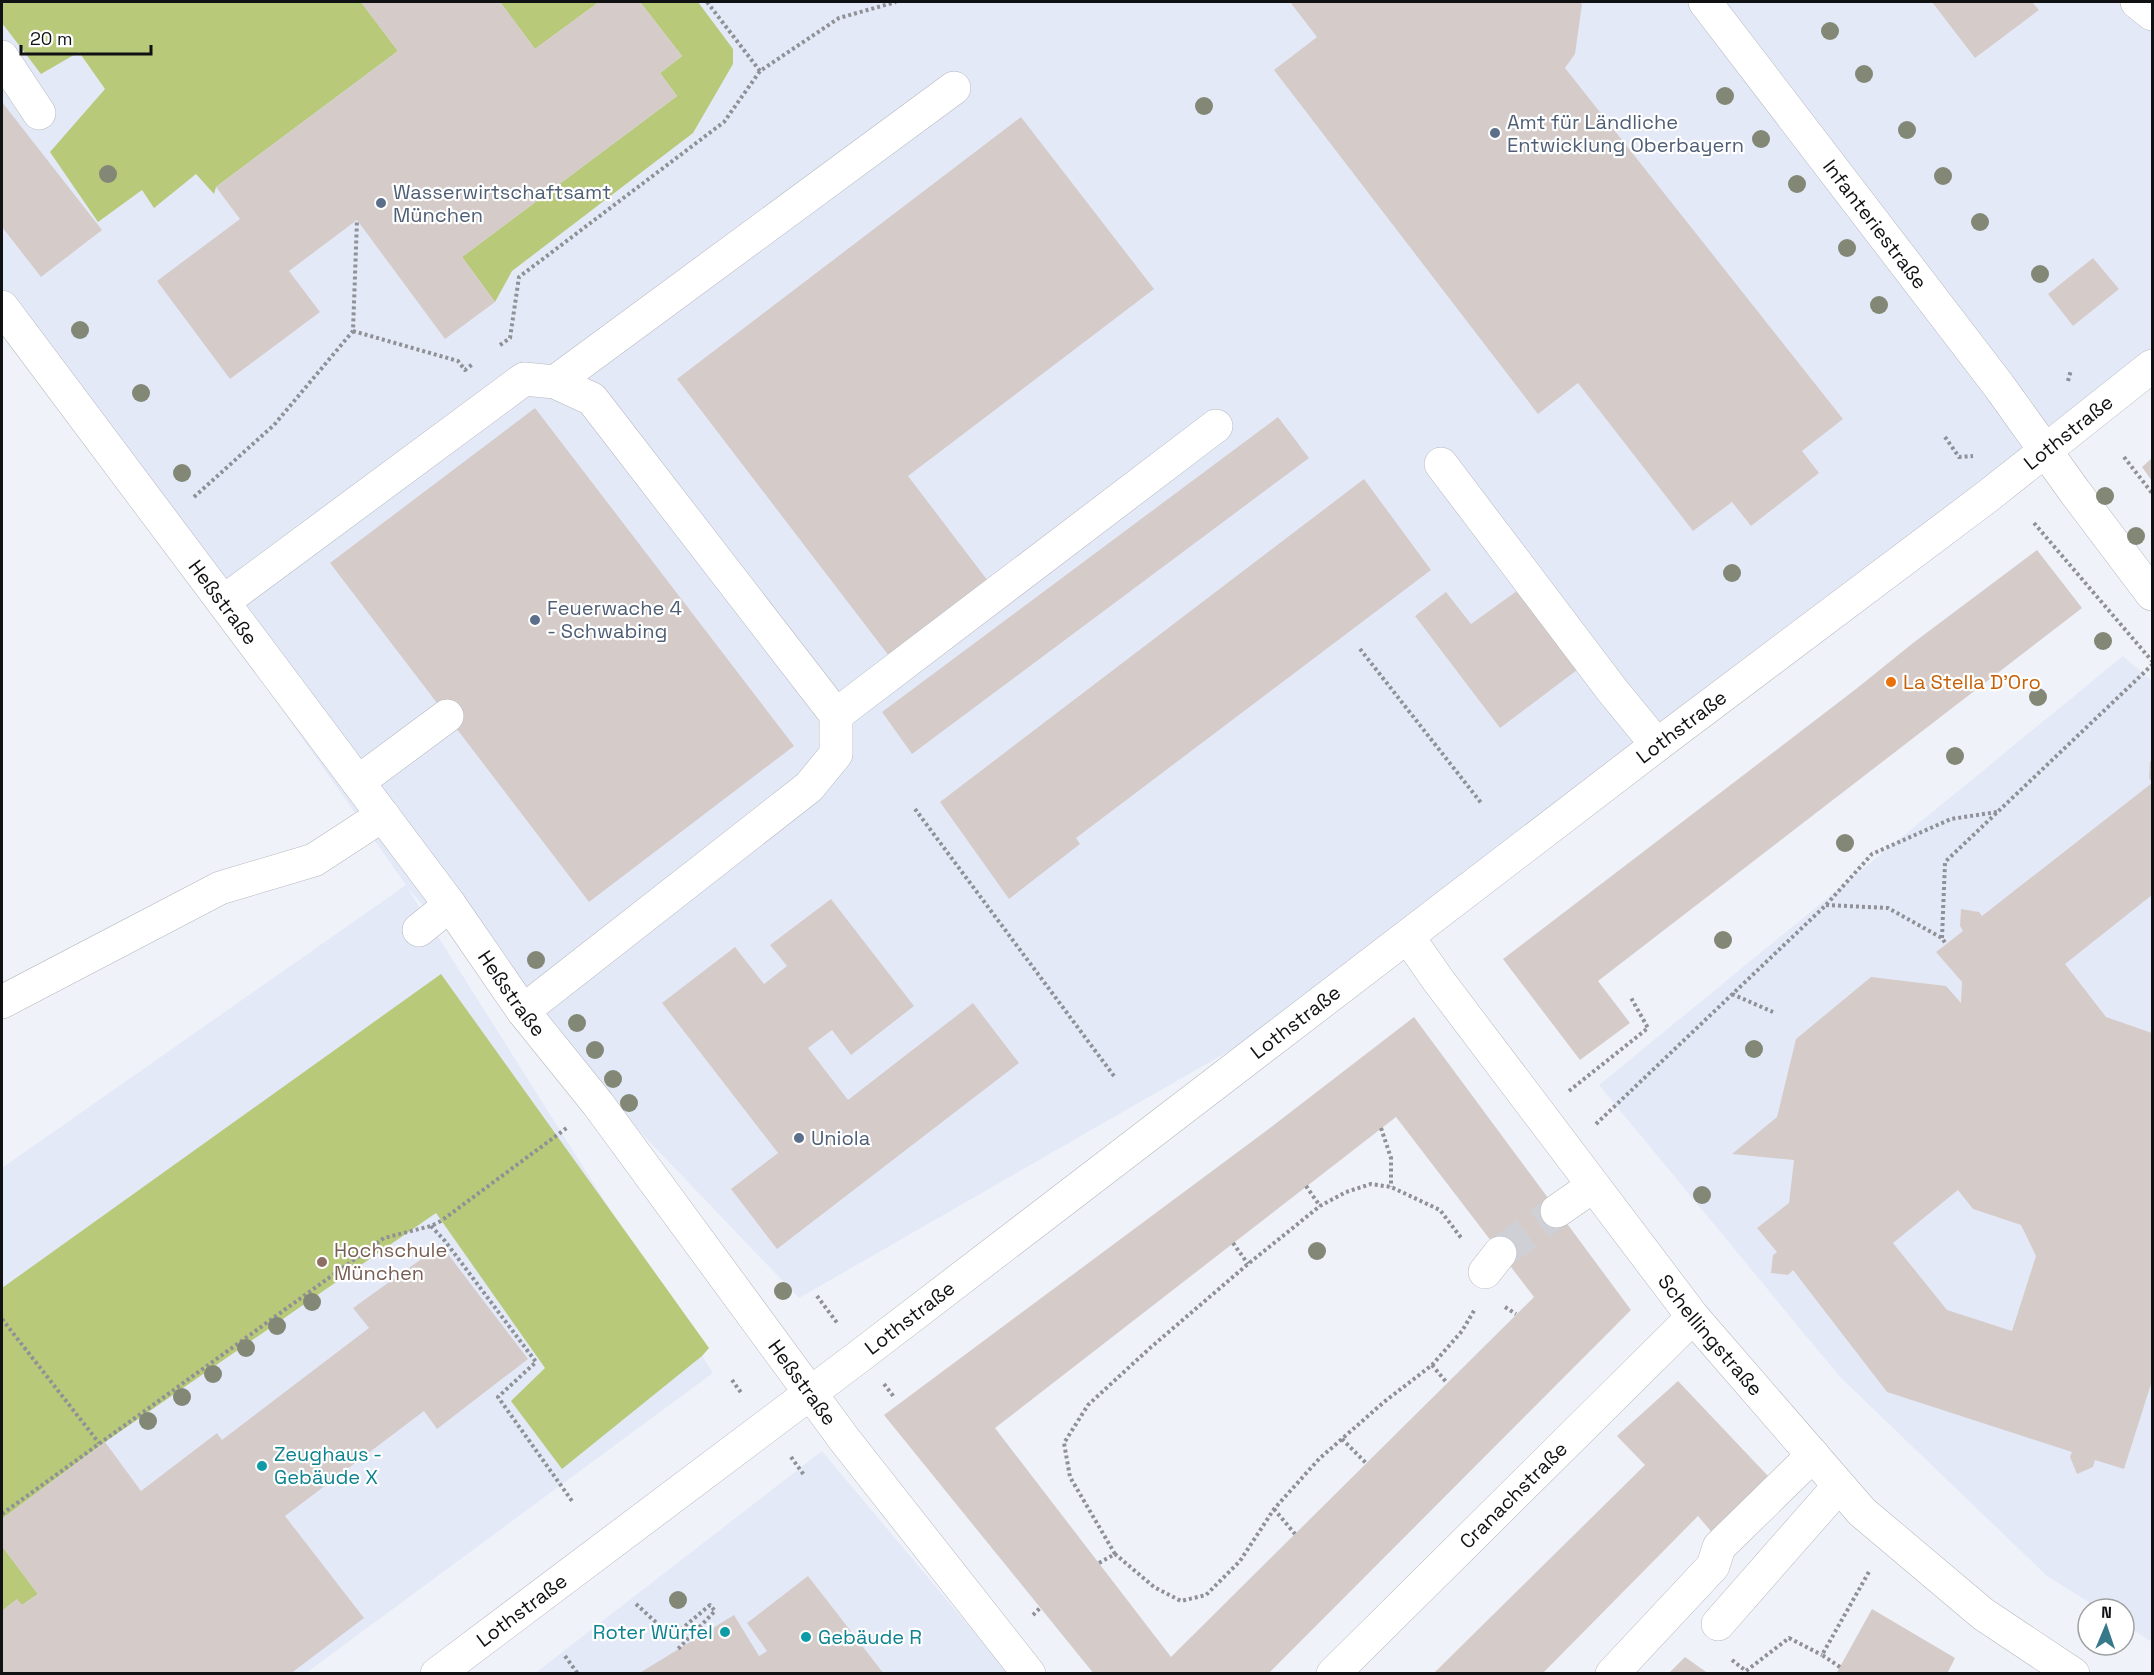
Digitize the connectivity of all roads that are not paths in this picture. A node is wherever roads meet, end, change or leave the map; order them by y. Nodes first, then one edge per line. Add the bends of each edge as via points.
1 (1705, 2) edge
2 (2137, 2) edge
3 (2152, 14) edge
4 (2, 57) edge
5 (954, 88) dead end
6 (39, 113) dead end
7 (6, 313) edge
8 (2152, 366) edge
9 (555, 382) junction
10 (1216, 426) dead end
11 (2045, 450) junction
12 (1441, 464) dead end
13 (2152, 594) edge
14 (223, 602) junction
15 (836, 715) junction
16 (447, 716) dead end
17 (1657, 745) junction
18 (358, 782) junction
19 (383, 815) junction
20 (450, 904) junction
21 (418, 930) dead end
22 (1408, 937) junction
23 (2, 1002) edge
24 (523, 1011) junction
25 (1593, 1186) junction
26 (1557, 1210) tunnel mouth
27 (1693, 1317) junction
28 (811, 1392) junction
29 (1813, 1455) junction
30 (1839, 1486) junction
31 (1718, 1624) dead end
32 (447, 1671) edge
33 (1029, 1674) edge
34 (1333, 1674) edge
35 (1612, 1674) edge
36 (2073, 1674) edge

1 - 11 street, Infanteriestraße
2 - 3 street
4 - 6 street
5 - 9 street
7 - 14 street, Heßstraße
8 - 11 street, Lothstraße
9 - 14 street via 524,379
9 - 15 street via 592,399
10 - 15 street
11 - 13 street, Infanteriestraße
11 - 17 street, Lothstraße
12 - 17 street
14 - 18 street, Heßstraße
15 - 24 street via 836,754 809,787
16 - 18 street
17 - 22 street, Lothstraße
18 - 19 street, Heßstraße
19 - 20 street, Heßstraße
19 - 23 street via 314,860 220,888
20 - 21 street
20 - 24 street, Heßstraße
22 - 25 street, Schellingstraße
22 - 28 street, Lothstraße
24 - 28 street, Heßstraße via 598,1104
25 - 26 street
25 - 27 street, Schellingstraße
27 - 29 street, Schellingstraße
27 - 34 street, Cranachstraße
28 - 32 street, Lothstraße
28 - 33 street, Heßstraße
29 - 30 street, Schellingstraße
29 - 35 street via 1719,1546 1713,1566
30 - 31 street
30 - 36 street, Schellingstraße via 1862,1512 1983,1614

